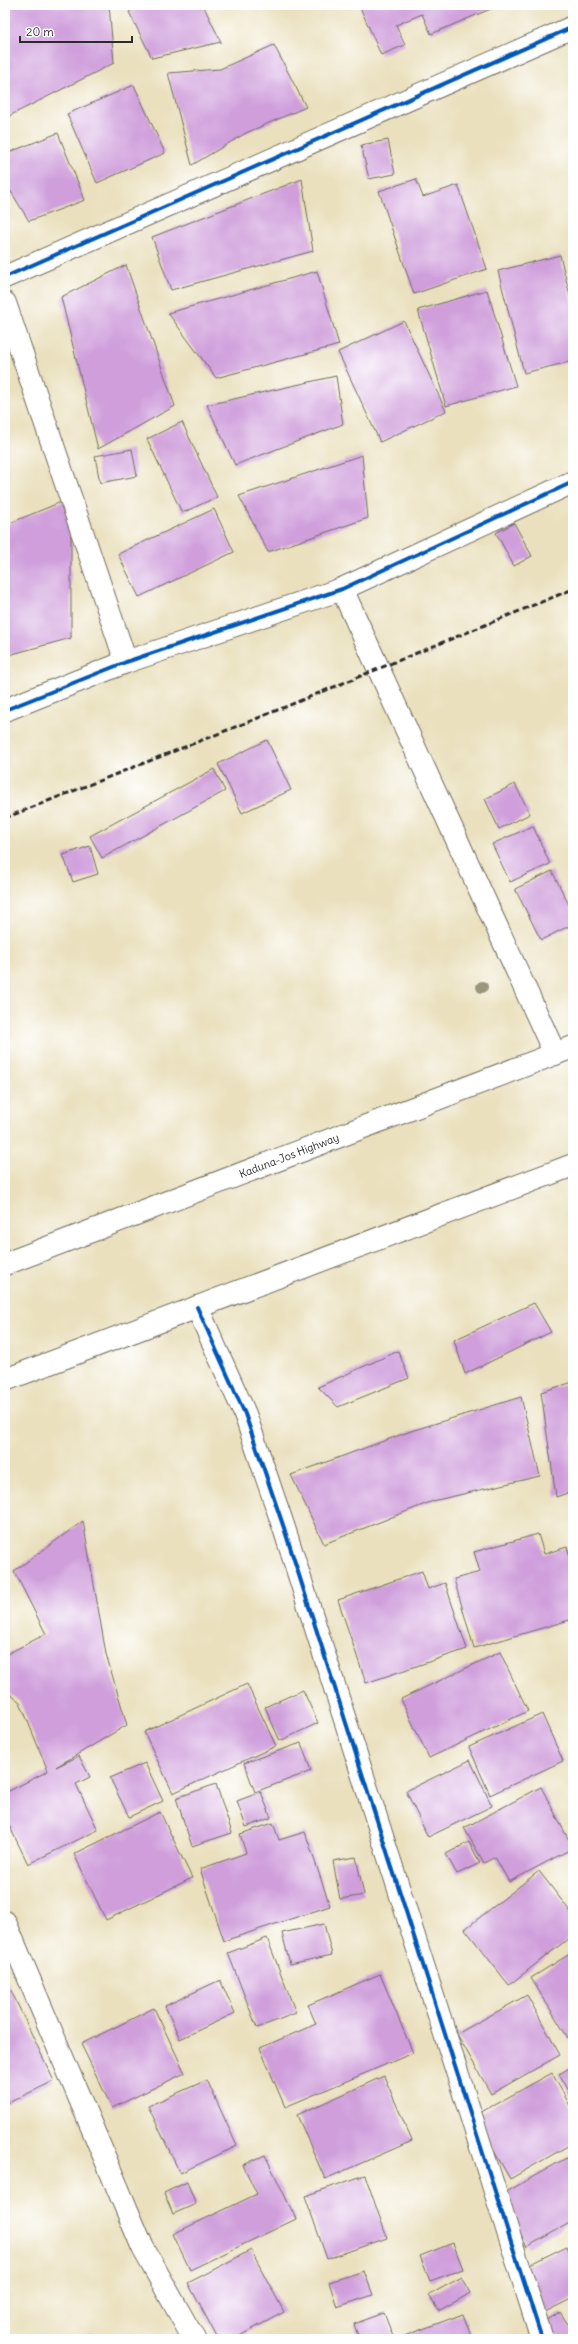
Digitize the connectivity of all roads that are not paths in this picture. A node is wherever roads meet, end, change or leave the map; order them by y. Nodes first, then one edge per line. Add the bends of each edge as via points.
1 (573, 28) edge
2 (5, 277) edge
3 (5, 303) edge
4 (573, 482) edge
5 (342, 589) junction
6 (126, 662) junction
7 (5, 710) edge
8 (564, 1051) edge
9 (573, 1165) edge
10 (5, 1264) edge
11 (197, 1307) junction
12 (5, 1380) edge
13 (5, 1922) edge
14 (194, 2339) edge
15 (542, 2339) edge

1 - 2 main road
3 - 6 main road
4 - 5 main road
5 - 6 main road
5 - 8 main road
6 - 7 main road
8 - 10 main road, Kaduna-Jos Highway
9 - 11 main road
11 - 12 main road
11 - 15 main road via 245,1414 284,1528
13 - 14 main road via 143,2248

